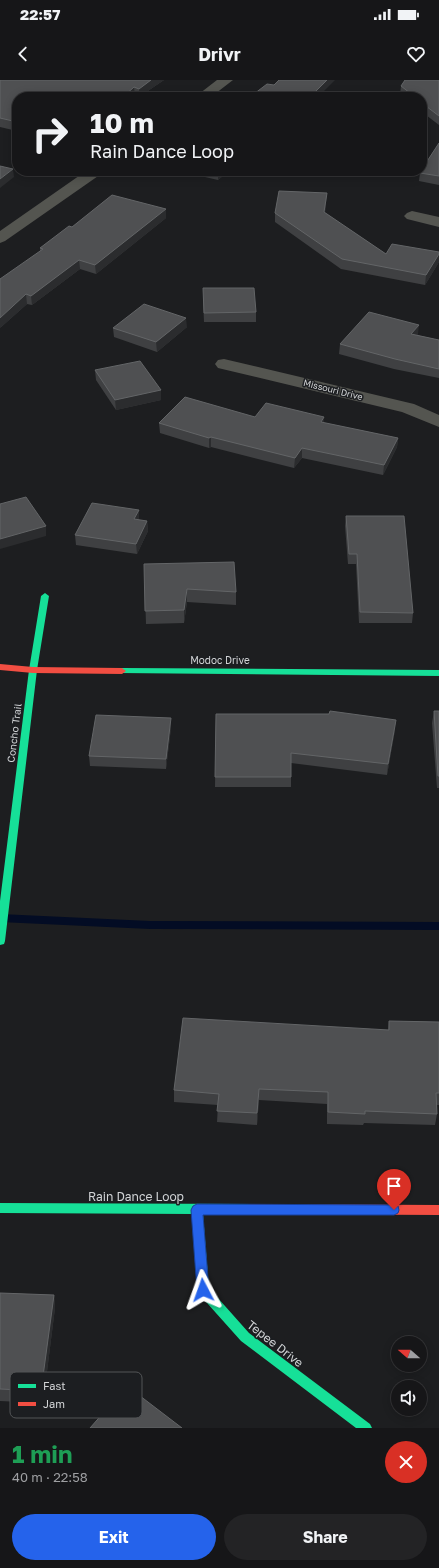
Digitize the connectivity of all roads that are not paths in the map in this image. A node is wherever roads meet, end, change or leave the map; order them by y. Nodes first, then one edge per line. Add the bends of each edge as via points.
1 (226, 80) edge
2 (209, 92) edge
3 (89, 176) edge
4 (412, 216) dead end
5 (439, 222) edge
6 (0, 238) edge
7 (224, 364) dead end
8 (439, 422) edge
9 (45, 596) dead end
10 (0, 667) edge
11 (33, 670) junction
12 (439, 672) edge
13 (0, 941) edge
14 (0, 1208) edge
15 (197, 1210) junction
16 (439, 1210) edge
17 (366, 1428) edge

1 - 2 street
3 - 6 street
4 - 5 street
7 - 8 street, Missouri Drive via 408,408
9 - 11 street, Concho Trail
10 - 11 street, Modoc Drive
11 - 12 street, Modoc Drive
11 - 13 street, Concho Trail
14 - 15 street, Rain Dance Loop
15 - 16 street, Rain Dance Loop
15 - 17 street, Tepee Drive via 203,1290 244,1337

